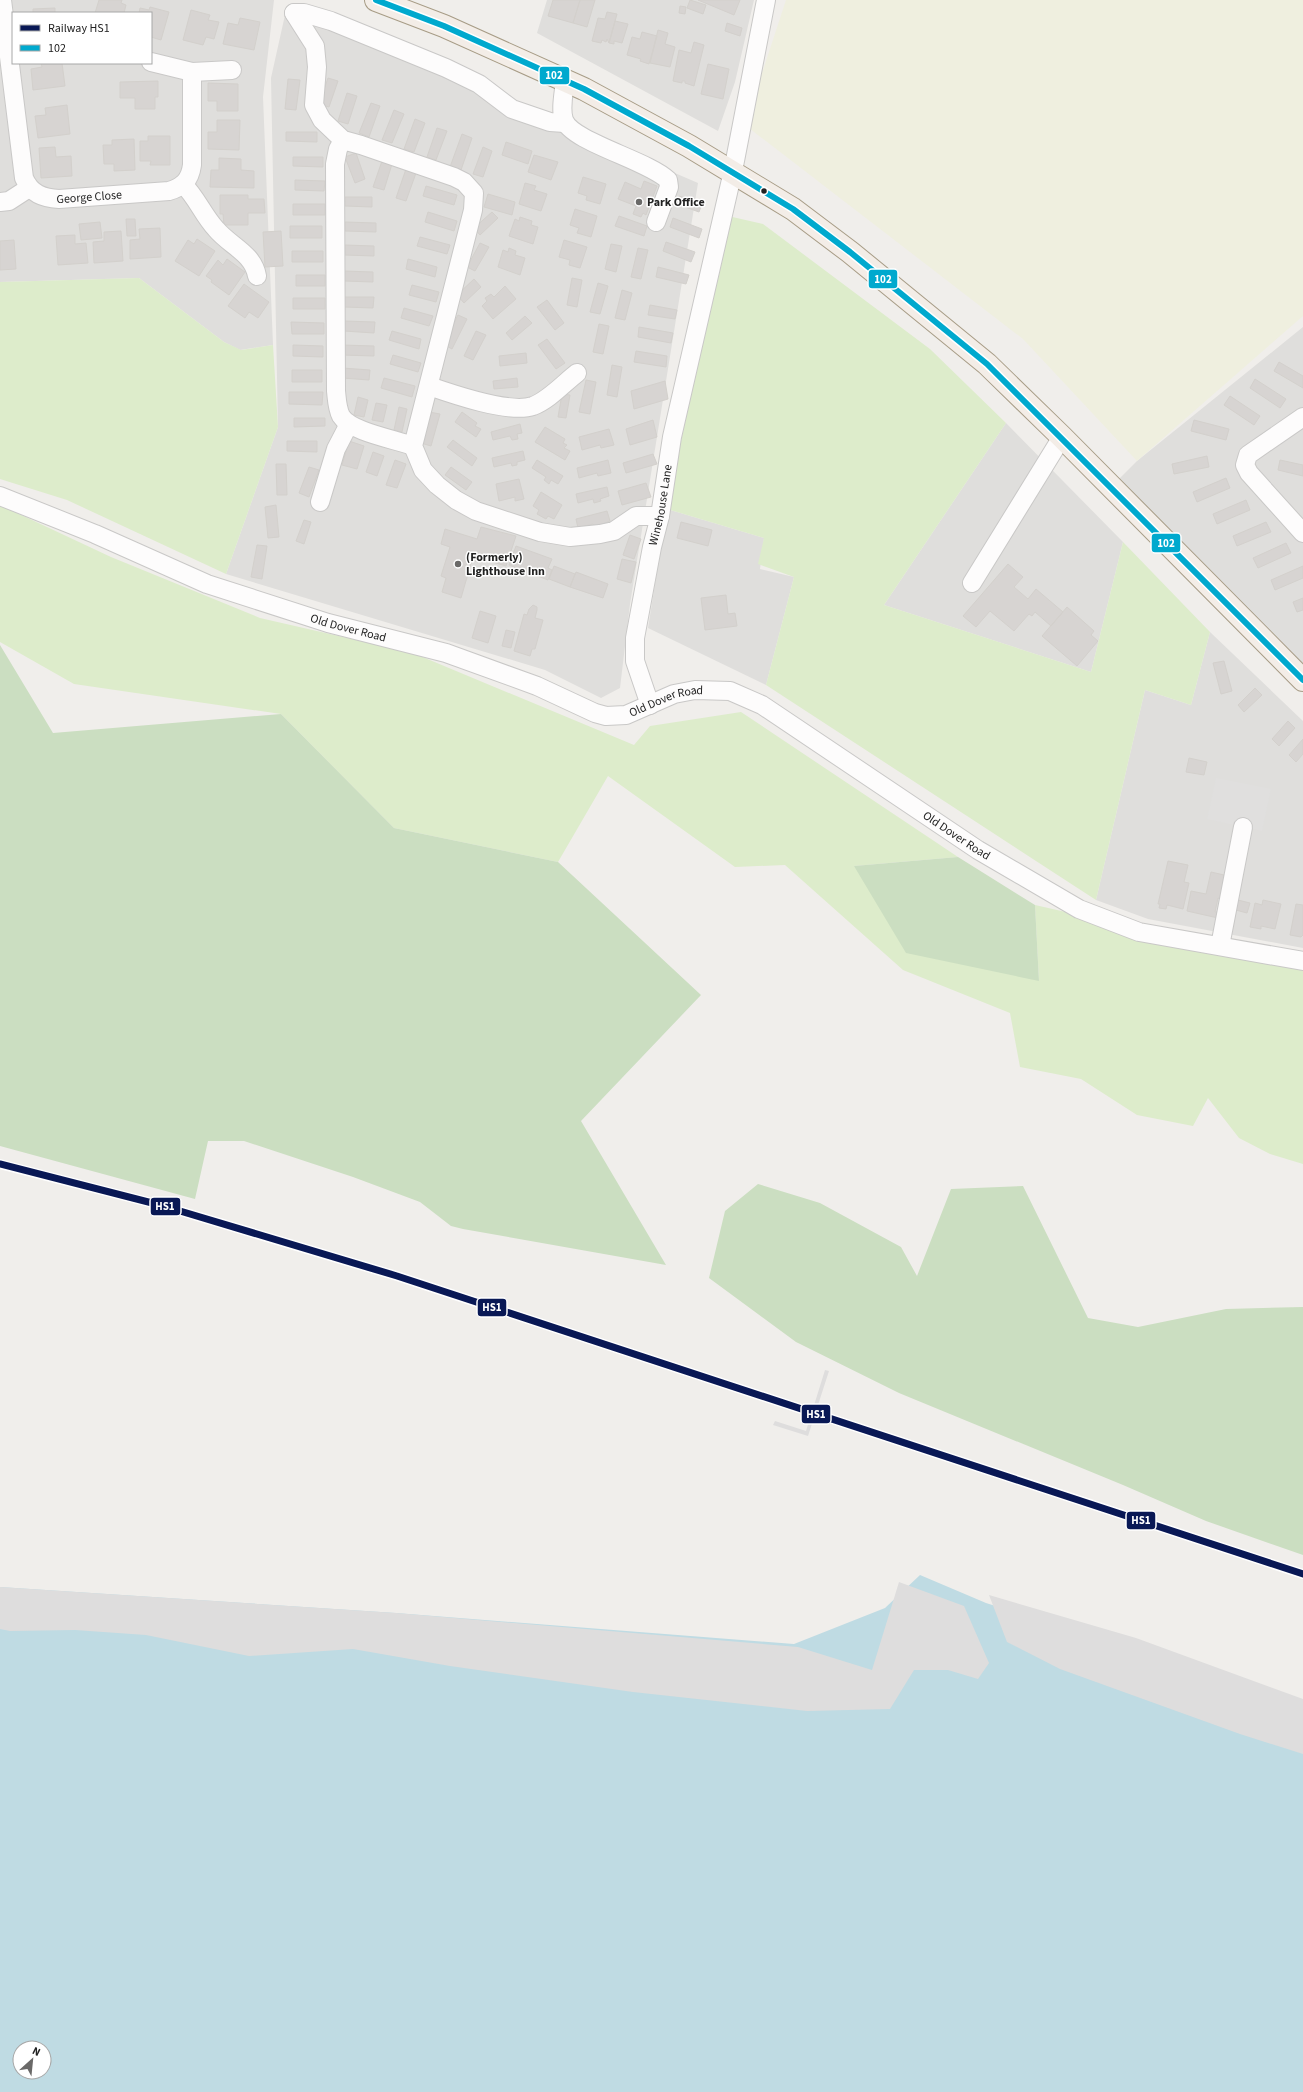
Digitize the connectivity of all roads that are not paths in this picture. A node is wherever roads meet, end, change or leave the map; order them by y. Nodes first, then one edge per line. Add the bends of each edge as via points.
1 (2, 0) edge
2 (376, 0) edge
3 (766, 0) edge
4 (152, 62) edge
5 (232, 70) dead end
6 (192, 72) junction
7 (565, 80) junction
8 (565, 123) junction
9 (343, 140) junction
10 (733, 172) junction
11 (183, 184) junction
12 (29, 188) junction
13 (0, 202) edge
14 (656, 222) dead end
15 (257, 276) dead end
16 (577, 373) dead end
17 (429, 386) junction
18 (1303, 417) edge
19 (349, 424) junction
20 (1062, 437) junction
21 (413, 446) junction
22 (0, 496) edge
23 (320, 502) dead end
24 (660, 516) junction
25 (1303, 533) edge
26 (972, 583) dead end
27 (1303, 680) edge
28 (650, 704) junction
29 (1243, 827) dead end
30 (1220, 946) junction
31 (1303, 962) edge

1 - 12 street via 24,172
2 - 7 main road via 444,26
3 - 10 street, Winehouse Lane
4 - 6 street
5 - 6 street
6 - 11 street via 192,165 191,174
7 - 8 street via 562,115
7 - 10 main road
8 - 9 street via 550,122 512,109 478,84 446,68 331,21 304,13 294,13 315,46 315,110
8 - 14 street via 574,132 653,168 668,180 669,187
9 - 17 street via 454,177 464,182 474,193 473,210
9 - 19 street via 335,164 336,391 341,416
10 - 20 main road via 793,209 910,300 987,364
10 - 24 street, Winehouse Lane via 672,437
11 - 12 street, George Close via 169,191 59,200 42,197
11 - 15 street via 192,193 216,230 250,259
12 - 13 street via 8,201
16 - 17 street via 539,402 525,407 490,404
17 - 21 street
18 - 25 street via 1248,455 1245,465 1249,473
19 - 21 street via 366,432
19 - 23 street via 333,456
20 - 26 street
20 - 27 main road
21 - 24 street via 423,470 456,500 476,511 540,532 570,537 600,534 614,531 636,516
22 - 28 street, Old Dover Road via 207,584 328,623 446,653 537,686 594,713 616,717 638,711
24 - 28 street, Winehouse Lane via 636,638 635,661
28 - 30 street, Old Dover Road via 674,694 695,690 722,690 748,697 978,850 1078,909 1139,932
29 - 30 street
30 - 31 street, Old Dover Road

